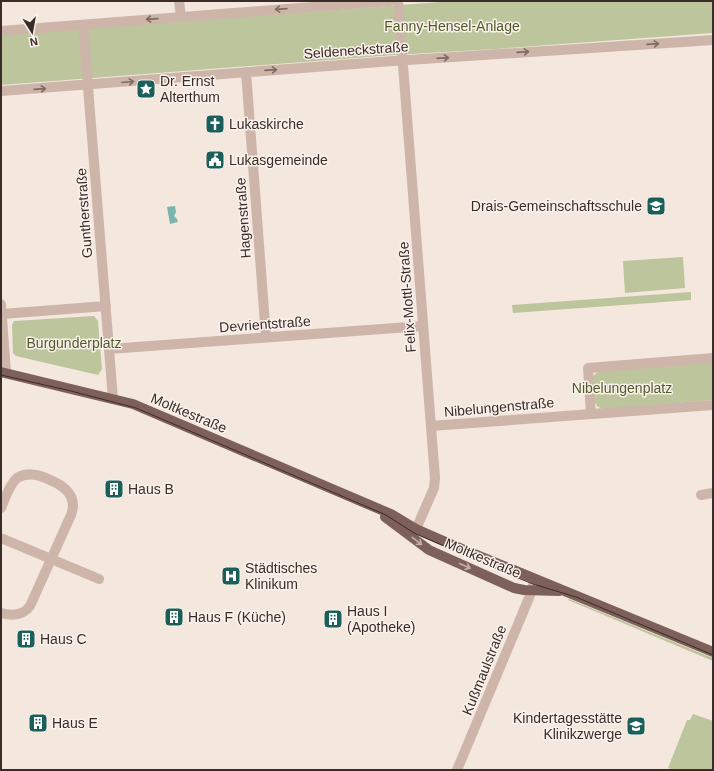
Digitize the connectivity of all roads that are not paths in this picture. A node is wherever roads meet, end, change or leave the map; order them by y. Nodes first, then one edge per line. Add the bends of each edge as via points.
1 (179, 1) edge
2 (390, 1) edge
3 (398, 1) edge
4 (181, 17) junction
5 (83, 25) junction
6 (1, 31) edge
7 (713, 40) edge
8 (404, 60) junction
9 (246, 72) junction
10 (89, 85) junction
11 (1, 91) edge
12 (1, 299) edge
13 (106, 306) junction
14 (1, 309) edge
15 (16, 312) junction
16 (423, 326) junction
17 (266, 337) junction
18 (109, 349) junction
19 (713, 358) edge
20 (3, 372) edge
21 (113, 399) junction
22 (713, 405) edge
23 (592, 414) junction
24 (431, 426) junction
25 (713, 493) edge
26 (701, 495) dead end
27 (359, 500) junction
28 (1, 508) edge
29 (416, 529) junction
30 (1, 538) edge
31 (52, 559) junction
32 (99, 579) dead end
33 (534, 579) junction
34 (532, 590) junction
35 (565, 591) junction
36 (1, 614) edge
37 (713, 652) edge
38 (458, 770) edge

1 - 4 street
2 -> 4 street
3 - 8 street
4 -> 5 street
5 - 6 street
5 - 10 street, Guntherstraße
8 -> 7 street, Seldeneckstraße
9 -> 8 street, Seldeneckstraße
8 - 16 street, Felix-Mottl-Straße
10 -> 9 street, Seldeneckstraße
9 - 17 street, Hagenstraße
11 -> 10 street, Seldeneckstraße
10 - 13 street, Guntherstraße
12 - 15 street
13 - 15 street
13 - 18 street, Guntherstraße
14 - 15 street
14 - 20 street
16 - 17 street, Devrientstraße
16 - 24 street, Felix-Mottl-Straße
17 - 18 street, Devrientstraße
18 - 21 street, Guntherstraße
19 - 23 street via 588,368
20 - 21 main road, Moltkestraße
21 - 27 main road, Moltkestraße via 164,417
22 - 23 street, Nibelungenstraße
23 - 24 street, Nibelungenstraße
24 - 29 street, Felix-Mottl-Straße via 434,488
25 - 26 street
27 - 29 main road, Moltkestraße via 391,514
27 -> 34 main road, Moltkestraße via 429,550 514,588
28 - 31 street via 12,484 23,476 37,474 67,490 73,509
29 - 33 main road, Moltkestraße
30 - 31 street
31 - 32 street
31 - 36 street via 27,610 14,616
33 - 34 street, Kußmaulstraße
33 - 35 main road, Moltkestraße
34 - 35 main road, Moltkestraße
34 - 38 street, Kußmaulstraße
35 - 37 main road, Moltkestraße

